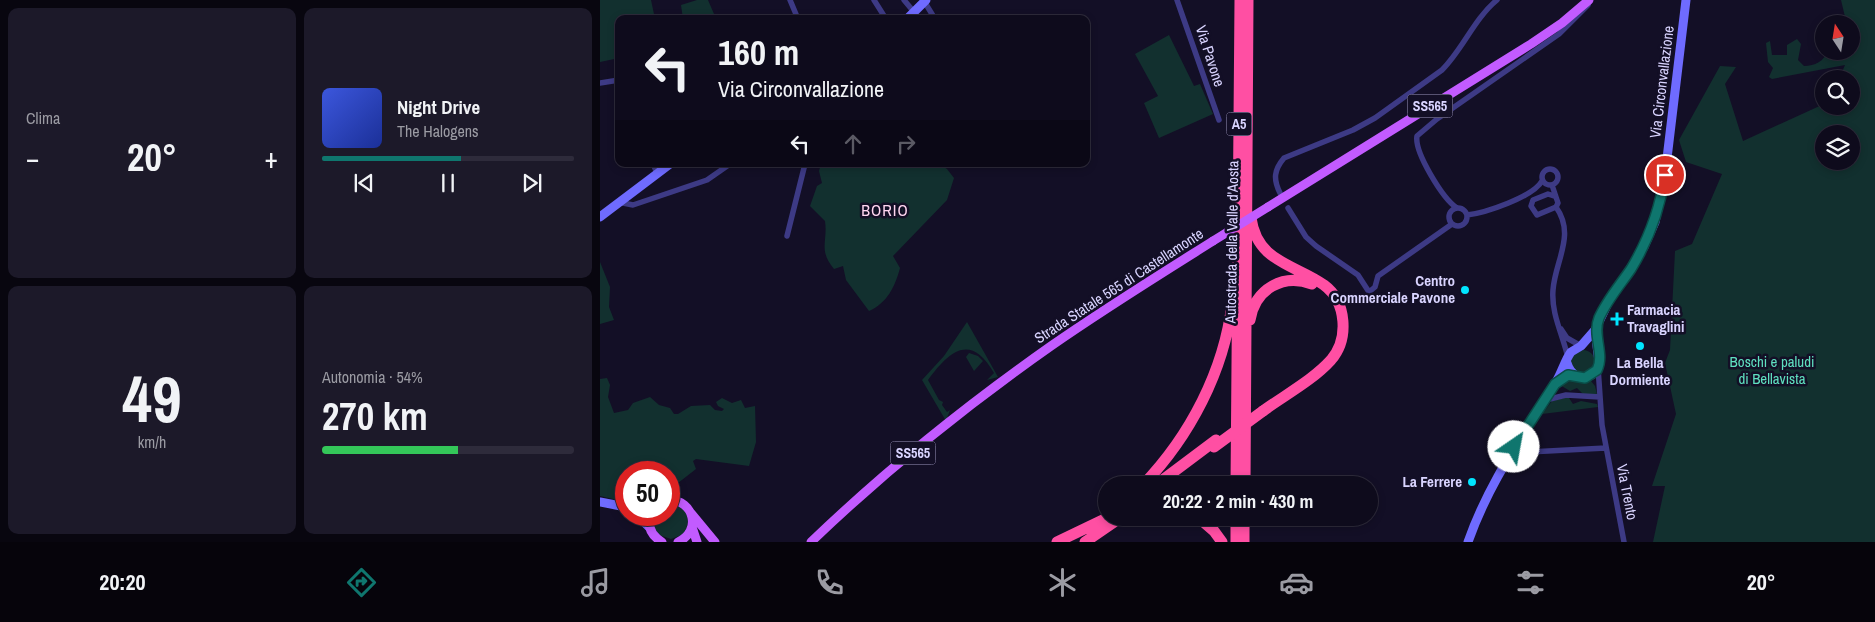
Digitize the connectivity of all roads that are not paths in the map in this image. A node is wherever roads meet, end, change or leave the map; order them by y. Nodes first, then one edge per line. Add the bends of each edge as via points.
1 (790, 0) edge
2 (874, 0) edge
3 (904, 0) edge
4 (1177, 0) edge
5 (1240, 0) edge
6 (1248, 0) edge
7 (1497, 0) edge
8 (1590, 0) edge
9 (1686, 0) edge
10 (925, 1) edge
11 (795, 15) edge
12 (883, 15) edge
13 (910, 15) edge
14 (933, 15) edge
15 (615, 81) edge
16 (600, 84) edge
17 (1219, 120) dead end
18 (1248, 157) junction
19 (654, 167) edge
20 (666, 167) edge
21 (726, 167) edge
22 (804, 167) edge
23 (657, 173) junction
24 (1542, 181) junction
25 (1552, 185) junction
26 (1280, 193) dead end
27 (1554, 196) junction
28 (618, 202) junction
29 (1556, 207) junction
30 (1288, 208) dead end
31 (1457, 208) junction
32 (602, 214) edge
33 (1467, 215) junction
34 (1452, 224) junction
35 (787, 236) dead end
36 (1238, 248) junction
37 (1557, 321) junction
38 (1595, 330) junction
39 (1580, 346) junction
40 (1567, 361) junction
41 (1599, 363) junction
42 (1246, 374) junction
43 (1573, 375) junction
44 (1588, 377) junction
45 (1555, 384) junction
46 (1600, 388) junction
47 (1600, 397) junction
48 (1543, 402) junction
49 (1264, 408) junction
50 (1215, 444) junction
51 (1606, 448) junction
52 (1510, 453) junction
53 (1150, 476) edge
54 (1169, 476) edge
55 (1175, 476) edge
56 (1236, 476) edge
57 (1245, 476) edge
58 (600, 502) edge
59 (680, 502) edge
60 (615, 505) edge
61 (691, 513) junction
62 (1098, 522) edge
63 (1108, 526) edge
64 (1209, 526) edge
65 (1236, 526) edge
66 (1244, 526) edge
67 (649, 527) edge
68 (692, 527) junction
69 (815, 540) edge
70 (662, 542) edge
71 (678, 542) edge
72 (696, 542) edge
73 (715, 542) edge
74 (804, 542) edge
75 (1057, 542) edge
76 (1085, 542) edge
77 (1222, 542) edge
78 (1236, 542) edge
79 (1244, 542) edge
80 (1468, 542) edge
81 (1624, 542) edge

1 - 11 street
2 - 12 street
3 - 13 street
4 - 17 street, Via Pavone
5 - 36 highway, Autostrada della Valle d'Aosta / A5
6 - 18 highway, Autostrada della Valle d'Aosta / A5
7 - 26 street via 1442,70 1375,118 1284,158 1275,175
8 - 31 street via 1582,14 1559,34 1418,136 1417,147 1423,162
8 - 69 main road, Strada Statale 565 di Castellamonte / SS565, bridge via 1531,44 1213,241 1011,375 932,437
9 - 38 main road, Via Circonvallazione via 1665,175 1655,222 1644,247 1608,303
10 - 13 main road
10 - 14 street
15 - 16 street
18 - 42 highway, Autostrada della Valle d'Aosta / A5
18 - 49 highway via 1252,223 1260,243 1280,263 1328,289 1340,306 1343,324 1340,347 1329,362
19 - 23 street
20 - 23 main road
21 - 28 street via 707,180 633,205
22 - 35 street
23 - 28 main road
24 - 25 street
24 - 25 street via 1542,173 1552,169 1558,177
24 - 33 street via 1528,194 1479,214
25 - 27 street
27 - 29 street via 1558,203
27 - 29 street via 1548,194 1533,200 1531,206 1537,215
28 - 32 main road
29 - 37 street via 1566,236 1553,287 1552,301
30 - 34 street via 1306,237 1358,275 1368,292 1375,287 1378,276
31 - 33 street
31 - 34 street via 1450,213
33 - 34 street via 1462,225
36 - 53 highway via 1231,312 1213,377 1177,444
36 - 56 highway, Autostrada della Valle d'Aosta / A5
37 - 39 street via 1567,338
37 - 40 street
38 - 39 main road, Via Circonvallazione
38 - 41 main road
39 - 40 main road, Via Circonvallazione via 1571,352
39 - 41 main road via 1592,349
40 - 43 main road
40 - 45 main road, Via Circonvallazione
41 - 44 main road
41 - 46 street, Via Trento
42 - 49 highway via 1252,312 1261,295 1271,286 1291,280 1312,284 1326,294 1334,304 1339,322 1333,349
42 - 57 highway, Autostrada della Valle d'Aosta / A5
43 - 44 main road
43 - 45 main road, Via Circonvallazione via 1563,376
44 - 46 street
45 - 48 main road, Via Circonvallazione
46 - 47 street, Via Trento
47 - 48 street via 1557,396
47 - 51 street, Via Trento
48 - 52 main road, Via Circonvallazione
49 - 50 highway, bridge
50 - 54 highway
50 - 55 highway
51 - 52 street, Via Trento
51 - 81 street, Via Trento
52 - 80 main road, Via Circonvallazione via 1492,485
58 - 60 main road
59 - 61 main road
61 - 68 main road
61 - 73 main road
62 - 75 highway
63 - 76 highway
64 - 77 highway
65 - 78 highway
66 - 79 highway
67 - 70 main road
68 - 71 main road
68 - 72 main road
69 - 74 main road, Strada Statale 565 di Castellamonte

